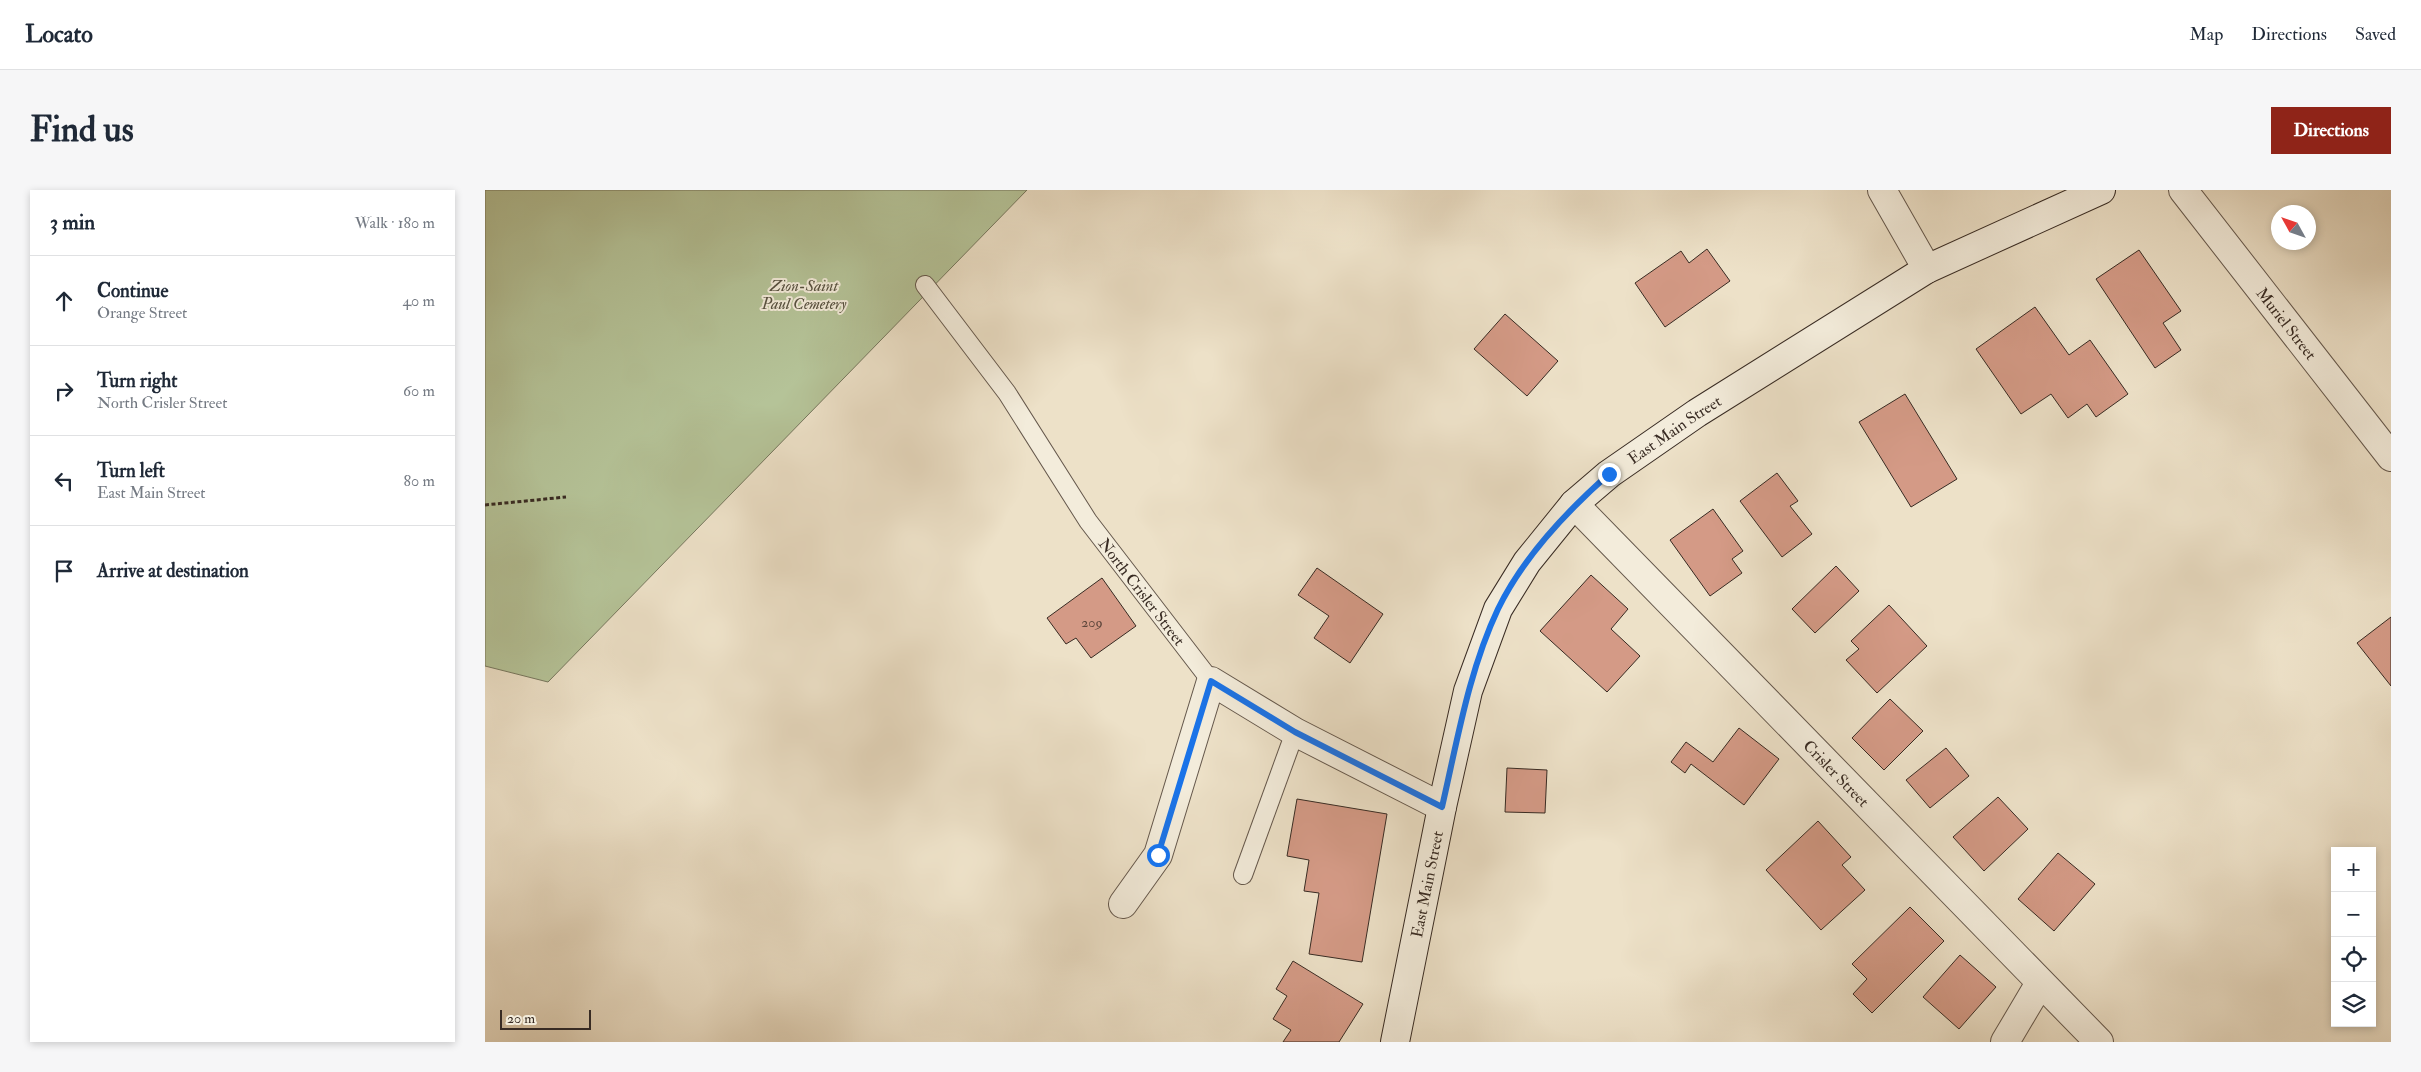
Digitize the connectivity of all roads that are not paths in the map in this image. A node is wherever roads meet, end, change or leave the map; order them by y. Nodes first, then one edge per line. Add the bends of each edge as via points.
1 (1882, 190) edge
2 (2101, 190) edge
3 (2183, 190) edge
4 (1927, 269) junction
5 (925, 285) dead end
6 (2391, 457) edge
7 (1575, 504) junction
8 (1211, 681) junction
9 (1295, 732) junction
10 (1442, 807) junction
11 (1243, 875) dead end
12 (1123, 904) dead end
13 (2040, 983) junction
14 (1395, 1042) edge
15 (2005, 1042) edge
16 (2099, 1042) edge

1 - 4 street
2 - 4 street, East Main Street
3 - 6 street, Muriel Street
4 - 7 street, East Main Street via 1697,413 1609,474
5 - 8 lane, North Crisler Street via 1007,393 1088,521
7 - 10 street, East Main Street via 1527,562 1498,609 1468,691
7 - 13 street, Crisler Street
8 - 9 street, North Crisler Street
8 - 12 street via 1158,855
9 - 10 street, North Crisler Street
9 - 11 lane
10 - 14 street, East Main Street
13 - 15 street
13 - 16 street, Crisler Street

